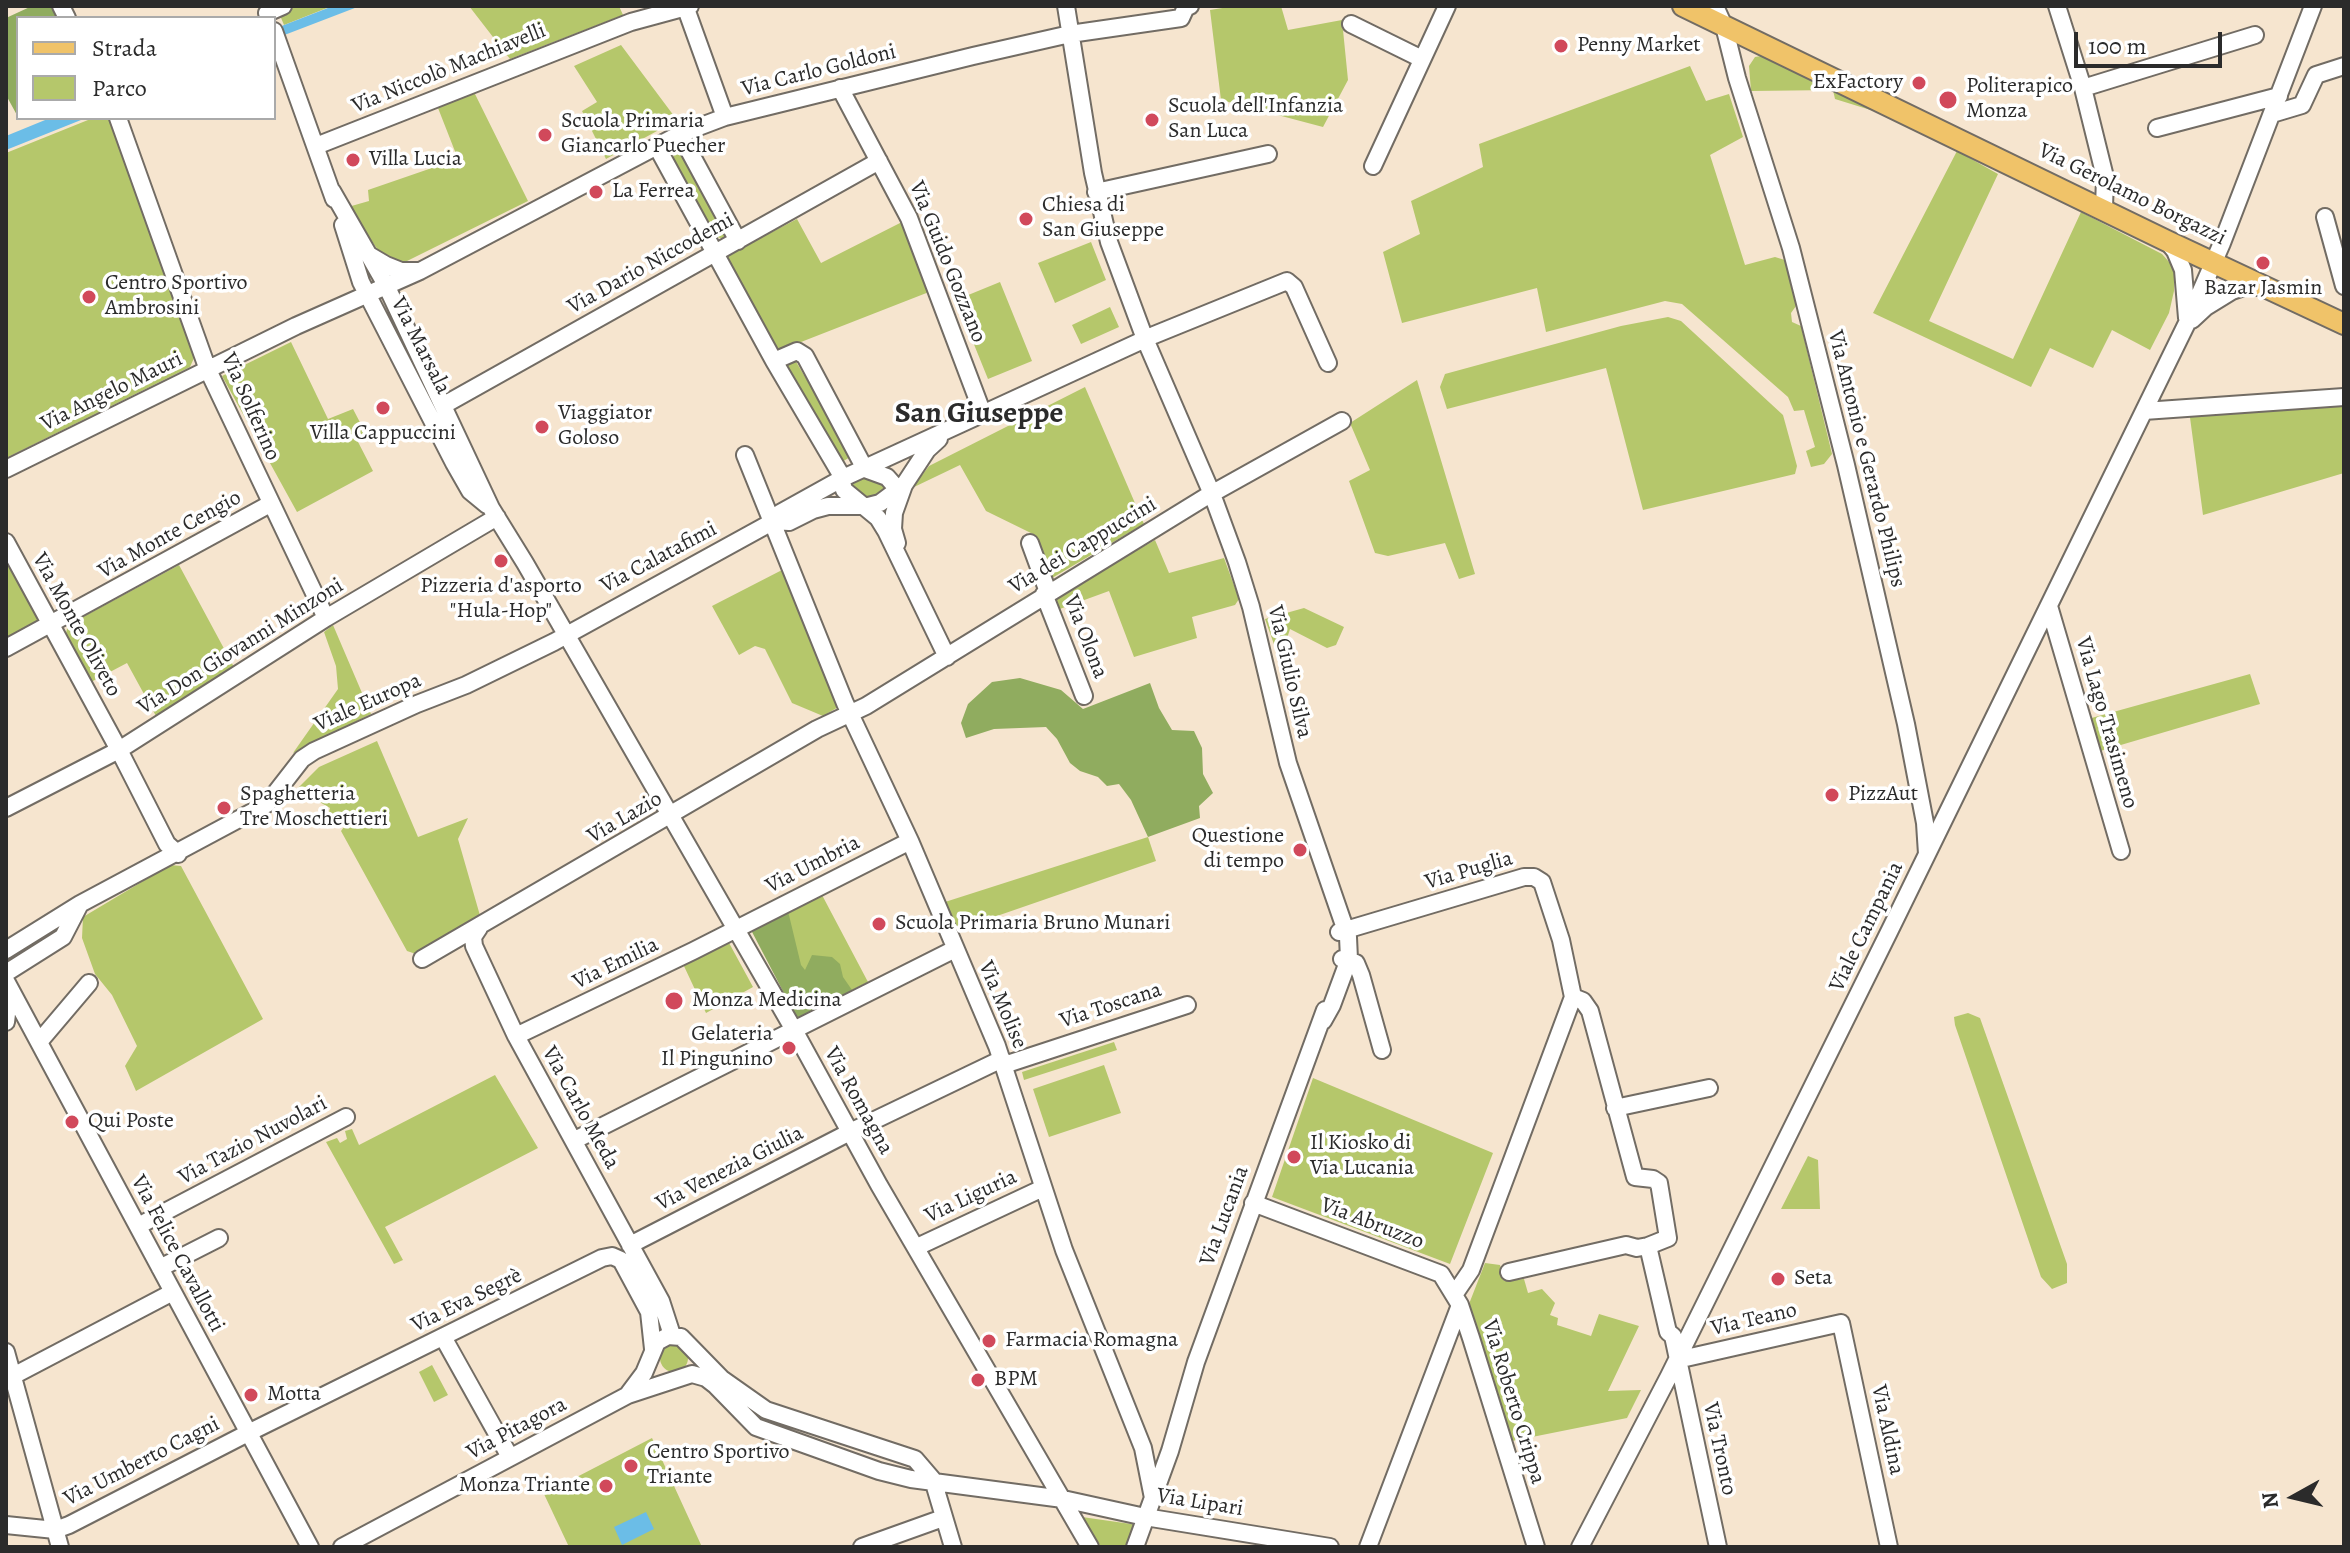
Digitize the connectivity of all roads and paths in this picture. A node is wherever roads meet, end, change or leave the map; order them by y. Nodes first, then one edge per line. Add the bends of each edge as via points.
1 (283, 6) edge
2 (1066, 6) edge
3 (1190, 6) edge
4 (1447, 6) edge
5 (1715, 6) edge
6 (2313, 6) edge
7 (686, 7) edge
8 (1689, 7) edge
9 (2060, 7) edge
10 (653, 11) edge
11 (267, 12) edge
12 (1351, 24) dead end
13 (1724, 26) junction
14 (1070, 34) junction
15 (276, 35) edge
16 (2255, 35) dead end
17 (1759, 43) junction
18 (1422, 59) junction
19 (2344, 66) edge
20 (1737, 78) junction
21 (840, 88) junction
22 (2083, 88) junction
23 (2279, 96) junction
24 (2272, 114) junction
25 (725, 117) junction
26 (119, 120) edge
27 (2157, 128) dead end
28 (680, 134) junction
29 (316, 146) junction
30 (657, 147) junction
31 (1268, 154) dead end
32 (879, 161) junction
33 (1373, 166) dead end
34 (332, 191) junction
35 (1096, 192) junction
36 (2104, 208) junction
37 (2325, 217) dead end
38 (738, 241) junction
39 (2167, 241) junction
40 (367, 254) junction
41 (720, 260) junction
42 (2214, 262) junction
43 (420, 271) junction
44 (386, 285) junction
45 (2344, 286) edge
46 (2266, 287) junction
47 (368, 294) junction
48 (2187, 323) junction
49 (2344, 324) edge
50 (1145, 339) junction
51 (774, 361) junction
52 (1328, 363) dead end
53 (208, 370) junction
54 (2344, 397) edge
55 (444, 405) junction
56 (2144, 411) junction
57 (983, 414) junction
58 (1342, 421) dead end
59 (948, 432) junction
60 (745, 455) dead end
61 (6, 469) edge
62 (865, 469) junction
63 (843, 478) junction
64 (900, 492) junction
65 (1212, 494) junction
66 (270, 504) junction
67 (864, 507) junction
68 (494, 513) junction
69 (774, 521) junction
70 (6, 542) edge
71 (1030, 543) dead end
72 (902, 560) junction
73 (1046, 593) junction
74 (2049, 606) junction
75 (326, 618) junction
76 (51, 625) junction
77 (566, 634) junction
78 (6, 648) edge
79 (947, 657) junction
80 (1084, 696) dead end
81 (850, 712) junction
82 (119, 750) junction
83 (6, 808) edge
84 (671, 817) junction
85 (910, 841) junction
86 (2121, 851) dead end
87 (178, 854) junction
88 (1927, 856) junction
89 (80, 904) junction
90 (479, 928) junction
91 (735, 930) junction
92 (1343, 931) junction
93 (955, 949) junction
94 (6, 950) edge
95 (422, 959) dead end
96 (1345, 959) junction
97 (7, 981) edge
98 (89, 983) dead end
99 (1573, 997) junction
100 (1187, 1005) dead end
101 (6, 1022) edge
102 (794, 1030) junction
103 (516, 1036) junction
104 (39, 1042) junction
105 (1382, 1050) dead end
106 (1003, 1062) junction
107 (1709, 1088) dead end
108 (1615, 1108) junction
109 (346, 1117) dead end
110 (850, 1132) junction
111 (575, 1140) junction
112 (1043, 1188) junction
113 (1253, 1203) junction
114 (138, 1226) junction
115 (219, 1238) dead end
116 (630, 1245) junction
117 (1648, 1246) junction
118 (917, 1247) junction
119 (160, 1268) junction
120 (1509, 1272) dead end
121 (173, 1292) junction
122 (1457, 1300) junction
123 (663, 1305) junction
124 (1841, 1323) joint
125 (672, 1335) junction
126 (443, 1337) junction
127 (690, 1345) junction
128 (653, 1351) junction
129 (6, 1352) edge
130 (1677, 1360) junction
131 (13, 1376) junction
132 (678, 1377) junction
133 (628, 1395) junction
134 (1175, 1429) junction
135 (248, 1433) junction
136 (1144, 1454) junction
137 (510, 1457) junction
138 (933, 1480) junction
139 (1153, 1498) junction
140 (1063, 1499) junction
141 (1524, 1511) junction
142 (1145, 1517) junction
143 (943, 1518) junction
144 (6, 1525) edge
145 (55, 1530) junction
146 (60, 1547) edge
147 (310, 1547) edge
148 (342, 1547) edge
149 (862, 1547) edge
150 (953, 1547) edge
151 (1090, 1547) edge
152 (1135, 1547) edge
153 (1330, 1547) edge
154 (1368, 1547) edge
155 (1523, 1547) edge
156 (1536, 1547) edge
157 (1580, 1547) edge
158 (1718, 1547) edge
159 (1889, 1547) edge

1 - 11 street
2 - 14 street, Via Giulio Silva
3 - 14 street, Via Carlo Goldoni via 1181,18
4 - 18 street
5 - 13 street, Via Antonio e Gerardo Philips
6 - 23 street, Viale Campania
7 - 10 street, Via Niccolò Machiavelli
7 - 25 street
8 - 13 main road, Via Gerolamo Borgazzi
9 - 22 street
10 - 29 street, Via Niccolò Machiavelli
12 - 18 street
13 - 17 main road, Via Gerolamo Borgazzi
13 - 20 street, Via Antonio e Gerardo Philips
14 - 21 street, Via Carlo Goldoni
14 - 35 street, Via Giulio Silva
15 - 29 street, Via Marsala
16 - 22 street
17 - 20 street via 1749,51
17 - 36 main road, Via Gerolamo Borgazzi
18 - 33 street
19 - 24 street via 2316,75 2302,105
20 - 88 street, Via Antonio e Gerardo Philips via 1791,248 1852,490 1906,724
21 - 25 street, Via Carlo Goldoni
21 - 32 street, Via Guido Gozzano
22 - 36 street via 2105,177
23 - 24 street, Viale Campania
23 - 27 street
24 - 42 street, Viale Campania
25 - 28 street, Via Carlo Goldoni
26 - 53 street, Via Solferino
28 - 30 street, Via Carlo Goldoni
28 - 38 street
29 - 34 street, Via Marsala
30 - 41 street
30 - 43 street, Via Carlo Goldoni
31 - 35 street
32 - 38 street, Via Dario Niccodemi
32 - 57 street, Via Guido Gozzano via 909,218
34 - 40 street, Via Marsala
34 - 47 street, Via Marsala
35 - 50 street, Via Giulio Silva via 1113,256
36 - 39 main road, Via Gerolamo Borgazzi
37 - 45 street
38 - 41 street, Via Dario Niccodemi
39 - 42 main road, Via Gerolamo Borgazzi
39 - 48 street via 2183,270
40 - 43 street via 401,271
40 - 44 street, Via Marsala
41 - 51 street
41 - 55 street, Via Dario Niccodemi
42 - 46 main road, Via Gerolamo Borgazzi
42 - 48 street, Viale Campania
43 - 44 street, Via Carlo Goldoni
44 - 47 street, Via Carlo Goldoni
44 - 55 street, Via Marsala
46 - 48 street, Viale Campania via 2232,291
46 - 49 main road, Via Gerolamo Borgazzi
47 - 53 street, Via Angelo Mauri
47 - 68 street, Via Marsala via 470,491
48 - 56 street, Viale Campania
50 - 52 street, Via Calatafimi via 1287,281
50 - 57 street, Via Calatafimi
50 - 65 street, Via Giulio Silva
51 - 62 street via 797,351 805,356
51 - 63 street
53 - 61 street, Via Angelo Mauri
53 - 66 street, Via Solferino
54 - 56 street
55 - 68 street, Via Marsala
56 - 74 street, Viale Campania
57 - 59 street, Via Calatafimi
58 - 65 street, Via dei Cappuccini
59 - 62 street, Via Calatafimi
59 - 64 street, Via Calatafimi via 927,450
60 - 69 street, Via Molise
62 - 63 street, Via Calatafimi
62 - 64 street via 887,477
63 - 67 street via 846,493
63 - 69 street, Via Calatafimi
64 - 67 street, Via Calatafimi
64 - 72 street via 893,529
65 - 73 street, Via dei Cappuccini
65 - 92 street, Via Giulio Silva via 1251,607 1283,746
66 - 75 street, Via Solferino
66 - 76 street, Via Monte Cengio
67 - 69 street, Via Calatafimi via 828,506 789,522
67 - 72 street via 878,518
68 - 75 street, Via Don Giovanni Minzoni
68 - 77 street, Via Marsala
69 - 77 street, Via Calatafimi
69 - 81 street, Via Molise
70 - 76 street, Via Monte Oliveto
71 - 73 street
72 - 79 street
73 - 79 street, Via dei Cappuccini
73 - 80 street, Via Olona
74 - 86 street, Via Lago Trasimeno
74 - 88 street, Viale Campania
75 - 82 street, Via Don Giovanni Minzoni
76 - 78 street, Via Monte Cengio
76 - 82 street, Via Monte Oliveto
77 - 84 street, Via Romagna
77 - 87 street, Viale Europa via 466,685 314,751 267,804
79 - 81 street, Via dei Cappuccini
81 - 84 street, Via Lazio
81 - 85 street, Via Molise
82 - 83 street, Via Don Giovanni Minzoni
82 - 87 street, Via Monte Oliveto via 167,844
84 - 90 street, Via Lazio
84 - 91 street, Via Romagna
85 - 91 street, Via Umbria
85 - 93 street, Via Molise
87 - 89 street, Viale Europa
88 - 130 street, Viale Campania
89 - 94 street, Viale Europa
89 - 97 street via 63,937
90 - 95 street, Via Lazio
90 - 103 street, Via Carlo Meda via 474,946
91 - 102 street, Via Romagna
91 - 103 street, Via Emilia
92 - 96 street, Via Giulio Silva
92 - 99 street, Via Puglia via 1534,877 1542,882 1561,940
93 - 102 street
93 - 106 street, Via Molise
96 - 105 street, Via Giulio Silva via 1356,963 1361,975
96 - 113 street, Via Lucania via 1332,1005
97 - 101 street
97 - 104 street, Via Felice Cavallotti
98 - 104 street
99 - 108 street, Via Puglia via 1590,1011
99 - 122 street
100 - 106 street, Via Toscana
102 - 110 street, Via Romagna
102 - 111 street
103 - 111 street, Via Carlo Meda
104 - 114 street, Via Felice Cavallotti
106 - 110 street, Via Toscana
106 - 112 street, Via Molise
107 - 108 street
108 - 117 street, Via Puglia via 1635,1177 1659,1183 1669,1235
109 - 114 street, Via Tazio Nuvolari
110 - 116 street, Via Venezia Giulia
110 - 118 street, Via Romagna
111 - 116 street, Via Carlo Meda
112 - 118 street, Via Liguria
112 - 136 street, Via Molise
113 - 122 street, Via Abruzzo via 1441,1274
113 - 134 street, Via Lucania
114 - 119 street, Via Felice Cavallotti
115 - 119 street
116 - 123 street, Via Carlo Meda
117 - 120 street via 1626,1245
117 - 130 street, Via Tronto
118 - 140 street, Via Romagna
119 - 121 street, Via Felice Cavallotti
121 - 131 street
121 - 135 street, Via Felice Cavallotti
122 - 141 street, Via Roberto Crippa
122 - 154 street
123 - 125 street, Via Carlo Meda
123 - 127 street, Via Carlo Meda
124 - 130 street, Via Teano
124 - 159 street, Via Aldina
125 - 127 street, Via Carlo Meda
125 - 128 street
126 - 128 street, Via Eva Segrè via 612,1256 621,1260 649,1312
126 - 135 street, Via Eva Segrè
126 - 137 street
127 - 132 street via 693,1365
127 - 138 street, Via Carlo Meda via 728,1385 766,1410 915,1459
128 - 132 street via 658,1371
128 - 133 street
129 - 131 street
130 - 157 street, Viale Campania
130 - 158 street, Via Tronto
131 - 145 street
132 - 133 street, Via Pitagora
132 - 138 street via 695,1374 710,1380 756,1427 879,1471
133 - 137 street, Via Pitagora
134 - 136 street via 1163,1446
134 - 139 street, Via Lucania
135 - 145 street, Via Umberto Cagni
135 - 147 street, Via Felice Cavallotti
136 - 139 street, Via Molise
137 - 148 street, Via Pitagora
138 - 140 street
138 - 143 street
139 - 142 street
140 - 142 street, Via Lipari
140 - 151 street, Via Romagna
141 - 155 street, Via Roberto Crippa
141 - 156 street, Via Roberto Crippa
142 - 152 street
142 - 153 street, Via Lipari
143 - 149 street
143 - 150 street
144 - 145 street
145 - 146 street

